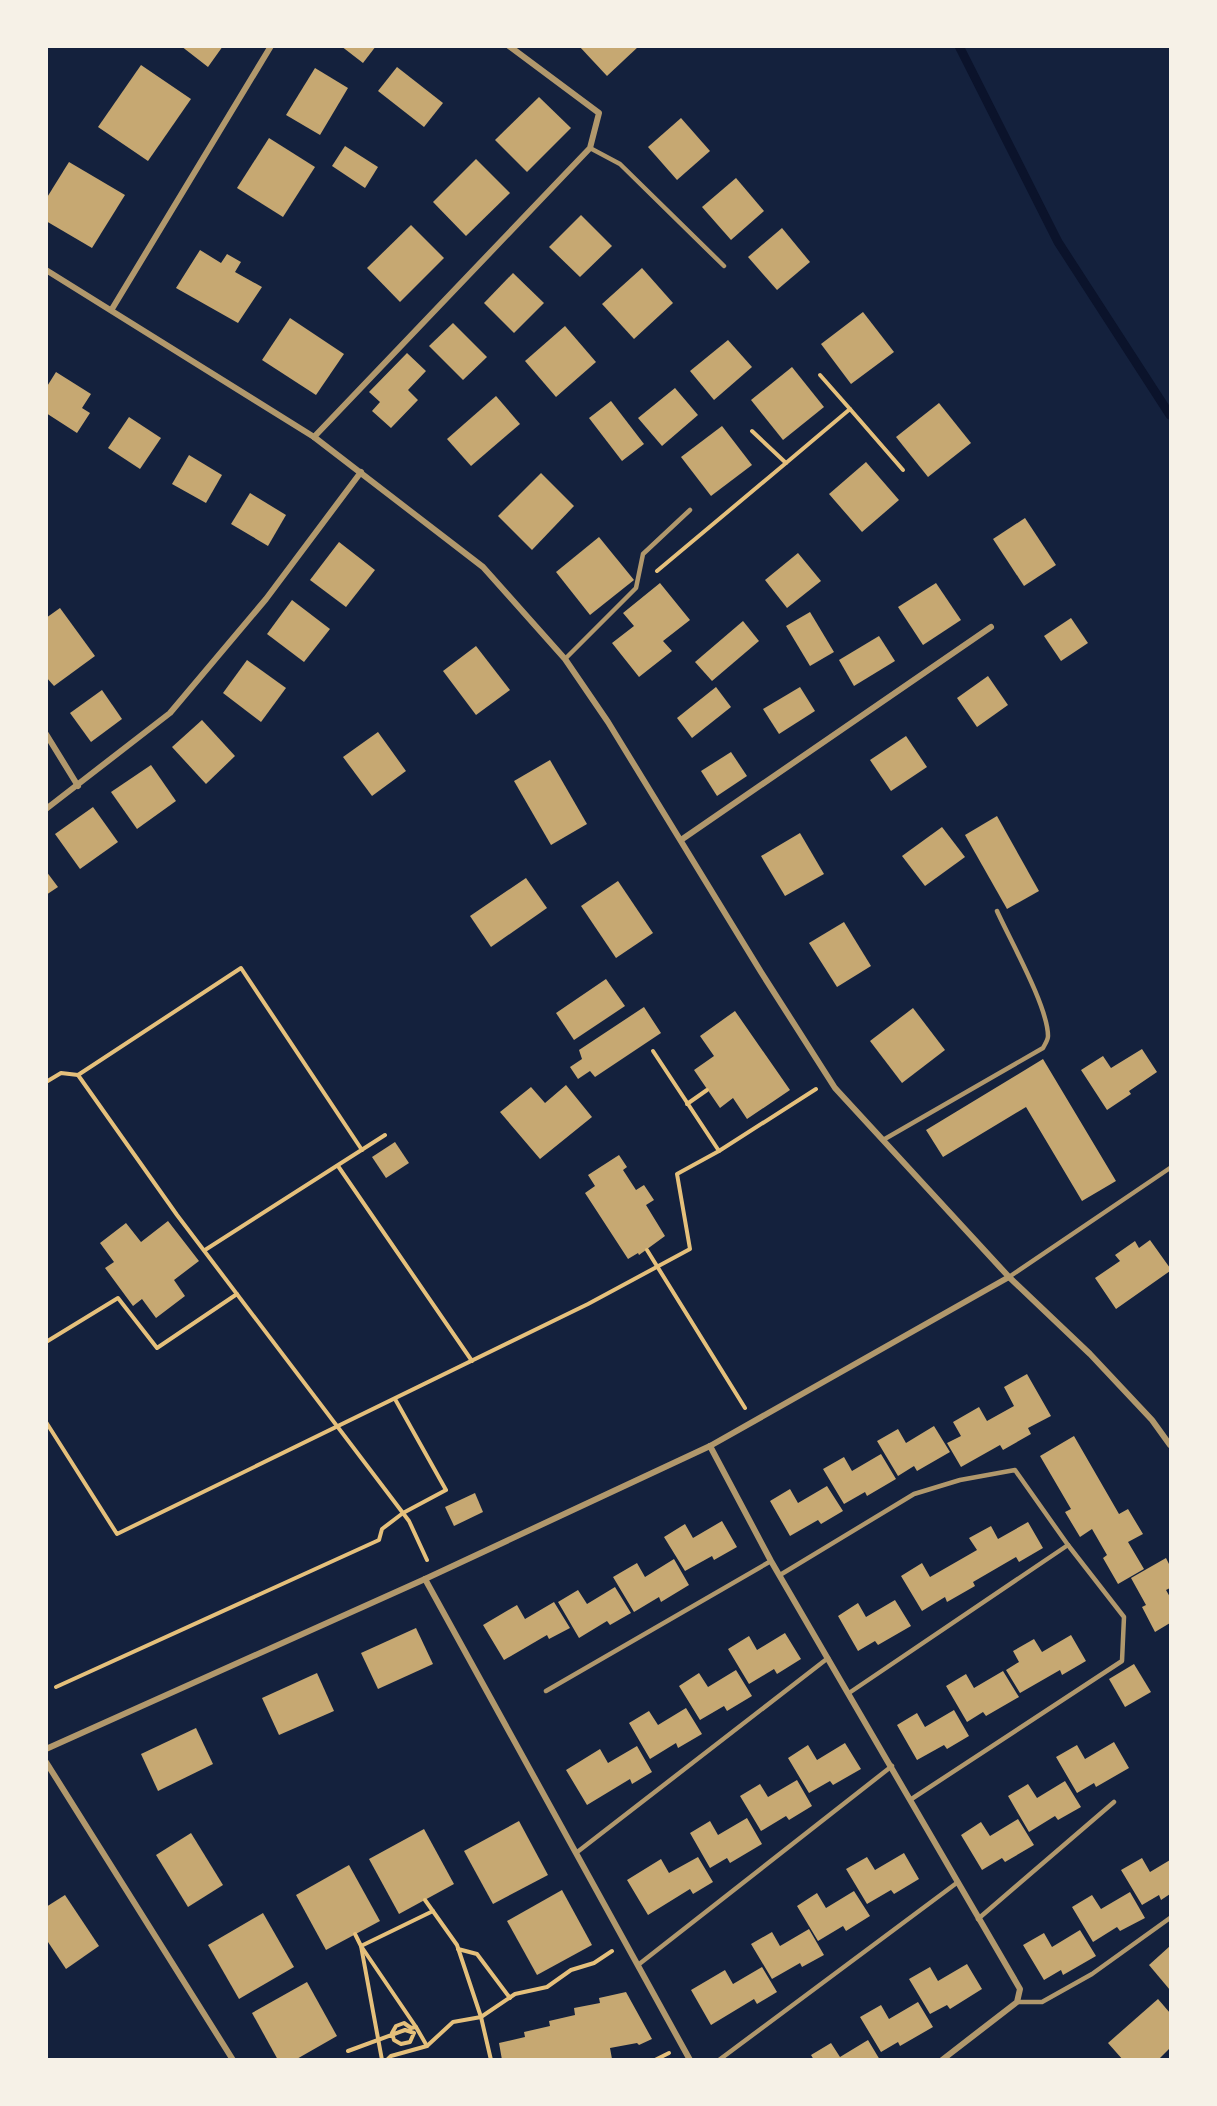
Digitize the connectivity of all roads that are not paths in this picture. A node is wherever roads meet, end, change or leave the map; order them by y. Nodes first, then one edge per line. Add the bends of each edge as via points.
1 (270, 46) edge
2 (509, 46) edge
3 (590, 148) junction
4 (724, 266) dead end
5 (46, 270) edge
6 (112, 309) junction
7 (314, 437) junction
8 (361, 472) junction
9 (690, 510) dead end
10 (991, 627) dead end
11 (565, 659) junction
12 (46, 734) edge
13 (78, 786) junction
14 (46, 809) edge
15 (681, 840) junction
16 (997, 911) dead end
17 (883, 1140) junction
18 (1170, 1168) edge
19 (1009, 1277) junction
20 (1170, 1445) edge
21 (710, 1446) junction
22 (1068, 1545) junction
23 (771, 1561) junction
24 (780, 1575) junction
25 (425, 1579) junction
26 (828, 1658) junction
27 (546, 1690) dead end
28 (849, 1693) junction
29 (46, 1749) edge
30 (46, 1762) edge
31 (892, 1766) junction
32 (910, 1800) junction
33 (1114, 1802) dead end
34 (576, 1853) junction
35 (958, 1882) junction
36 (1170, 1917) edge
37 (978, 1919) junction
38 (638, 1965) junction
39 (1017, 2002) junction
40 (689, 2059) edge
41 (233, 2060) edge
42 (719, 2060) edge
43 (942, 2060) edge

1 - 6 street
2 - 3 street via 598,113
3 - 4 lane via 620,164
3 - 7 street
5 - 6 street
6 - 7 street
7 - 8 street
8 - 11 street via 483,567
8 - 13 street via 266,598 170,713
9 - 11 lane via 643,554 636,588
10 - 15 street
11 - 15 street
12 - 13 street
13 - 14 street
15 - 17 street via 830,1080
16 - 17 lane via 1046,1020 1048,1038 1043,1048
17 - 19 street
18 - 19 lane
19 - 20 street via 1090,1354
19 - 21 street
21 - 23 street
21 - 25 street
22 - 24 lane via 1015,1470 914,1494
22 - 28 lane
22 - 32 lane via 1124,1617 1122,1661
23 - 24 street
23 - 27 lane
24 - 26 street
25 - 29 street
25 - 34 street
26 - 28 street
26 - 34 lane
28 - 31 street
30 - 41 street
31 - 32 street
31 - 38 lane
32 - 35 street
33 - 37 lane
34 - 38 street
35 - 37 street
35 - 42 lane
36 - 39 lane via 1092,1974 1041,2002
37 - 39 street via 1020,1989
38 - 40 street
39 - 43 street

